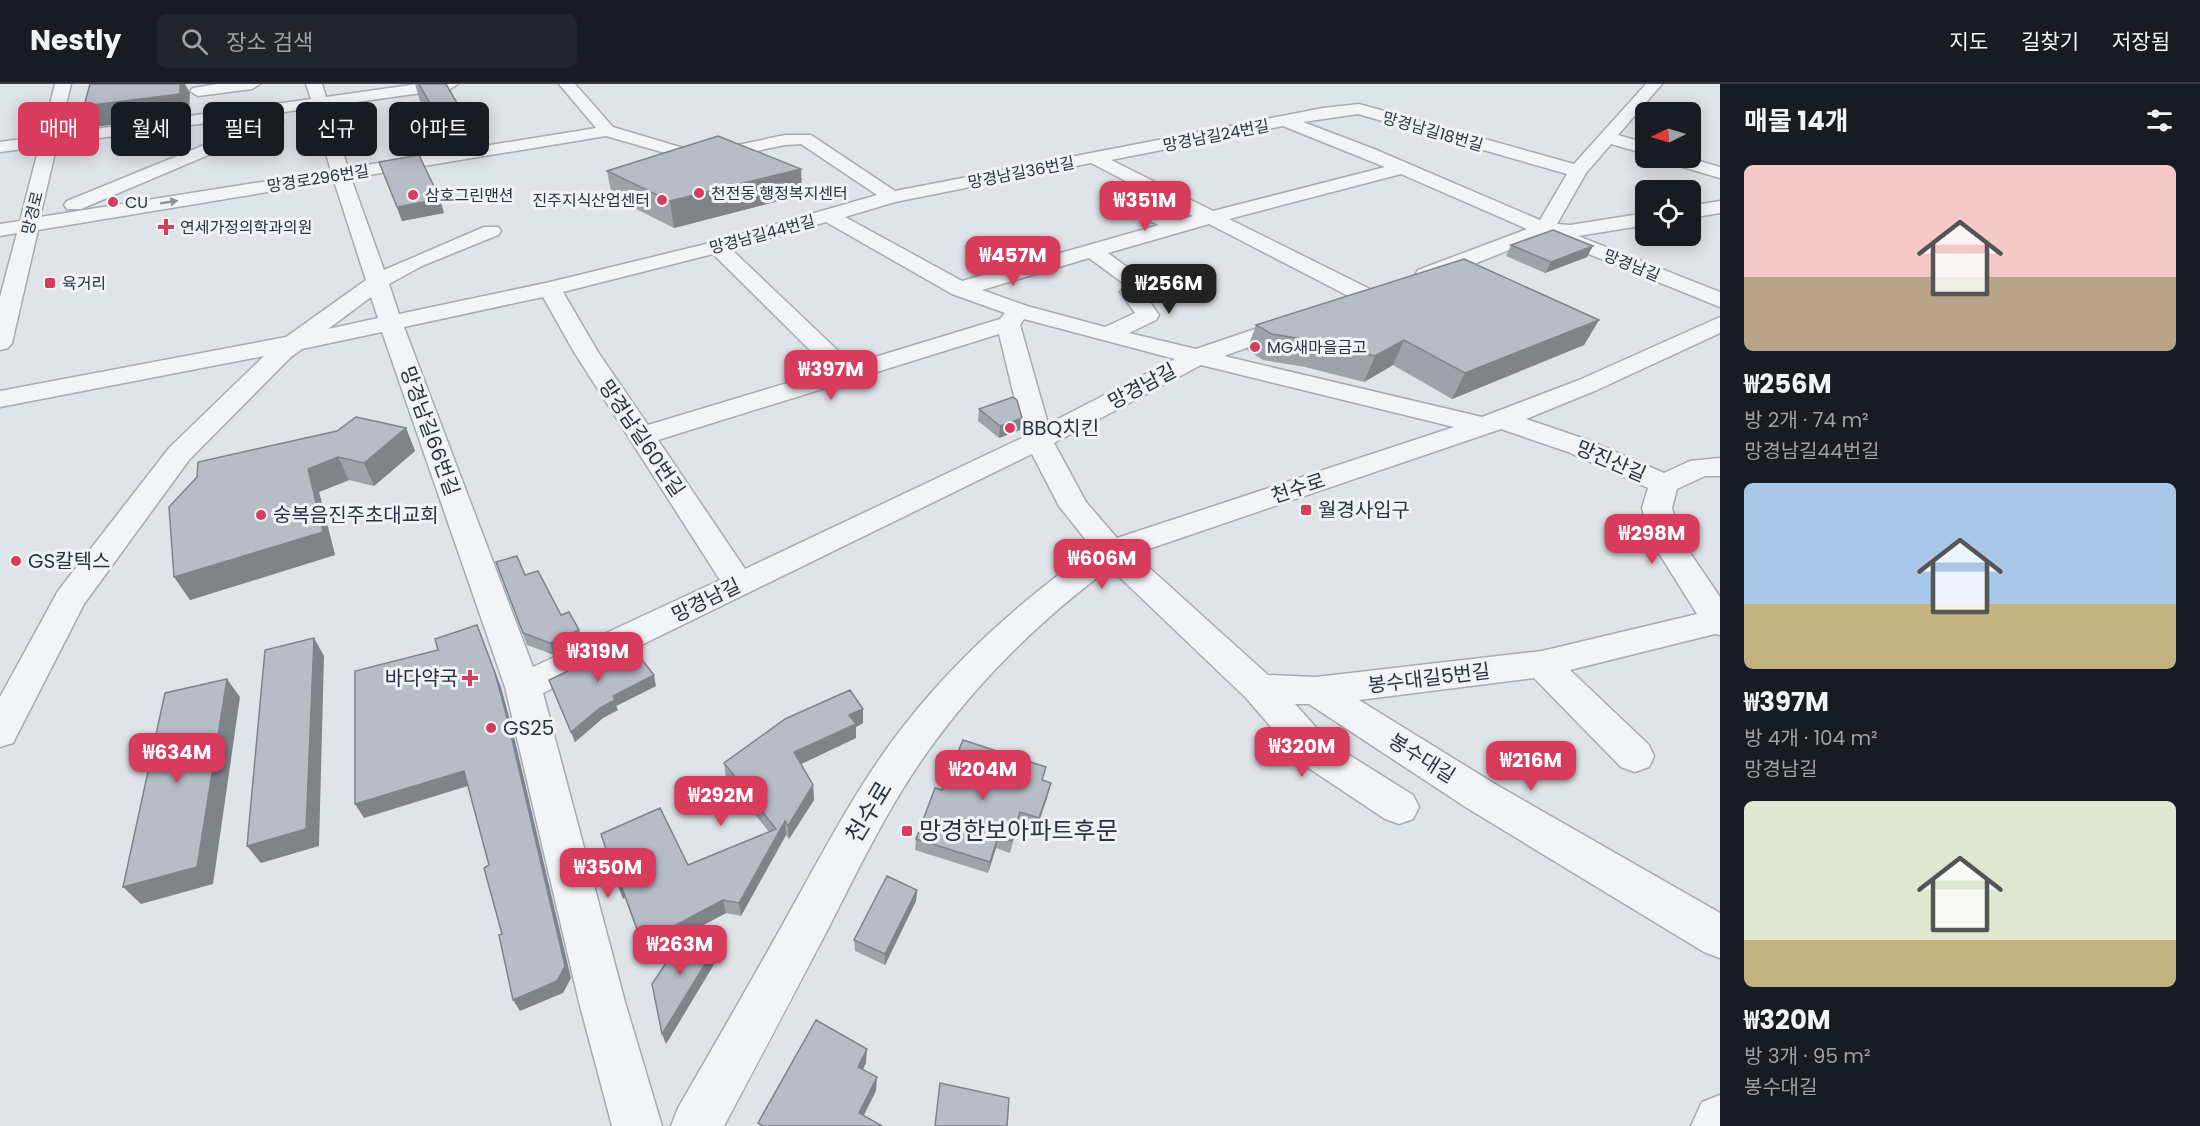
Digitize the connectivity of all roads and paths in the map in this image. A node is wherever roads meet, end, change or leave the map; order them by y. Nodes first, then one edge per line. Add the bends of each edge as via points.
1 (63, 84) edge
2 (252, 84) edge
3 (314, 84) edge
4 (364, 84) edge
5 (450, 84) edge
6 (567, 84) edge
7 (1654, 84) edge
8 (197, 88) edge
9 (59, 102) edge
10 (320, 102) edge
11 (322, 102) edge
12 (327, 102) edge
13 (296, 106) edge
14 (296, 113) edge
15 (199, 119) junction
16 (1286, 121) junction
17 (607, 131) junction
18 (99, 133) edge
19 (1607, 137) junction
20 (18, 145) edge
21 (1635, 146) edge
22 (0, 147) edge
23 (47, 156) edge
24 (335, 156) edge
25 (1095, 158) junction
26 (1701, 167) edge
27 (1401, 168) junction
28 (1578, 171) junction
29 (1720, 173) edge
30 (340, 175) junction
31 (891, 198) junction
32 (1126, 204) dead end
33 (1720, 207) edge
34 (1701, 210) edge
35 (829, 216) junction
36 (1210, 218) junction
37 (1635, 221) edge
38 (0, 222) edge
39 (1178, 225) junction
40 (28, 226) junction
41 (1544, 229) junction
42 (0, 230) edge
43 (491, 231) dead end
44 (717, 247) junction
45 (1090, 250) junction
46 (378, 281) junction
47 (1409, 281) edge
48 (960, 288) junction
49 (550, 289) junction
50 (1388, 289) edge
51 (1366, 296) junction
52 (1720, 300) edge
53 (1344, 304) edge
54 (1310, 316) edge
55 (1014, 317) junction
56 (391, 323) junction
57 (1720, 324) edge
58 (1107, 335) junction
59 (0, 342) edge
60 (295, 343) junction
61 (1197, 357) junction
62 (847, 373) junction
63 (0, 399) edge
64 (1493, 423) junction
65 (642, 436) junction
66 (1039, 440) junction
67 (1720, 467) edge
68 (1664, 484) junction
69 (1111, 551) junction
70 (739, 584) junction
71 (1719, 622) edge
72 (1542, 664) junction
73 (523, 687) junction
74 (1259, 688) junction
75 (1316, 691) junction
76 (0, 732) edge
77 (1635, 756) dead end
78 (1400, 807) dead end
79 (1720, 937) edge
80 (1720, 1120) edge
81 (637, 1126) edge
82 (696, 1126) edge
83 (1716, 1126) edge

1 - 9 street, 망경로
2 - 8 street
3 - 10 street, 망경남길66번길
4 - 11 street
5 - 12 street
6 - 17 street
7 - 19 street
8 - 15 street
13 - 15 street
14 - 40 street
15 - 18 street
16 - 25 street, 망경남길24번길
16 - 27 street, 망경남길24번길
16 - 28 street, 망경남길18번길 via 1359,110
17 - 30 street, 망경로296번길
17 - 31 street via 700,158 805,139
19 - 21 street
19 - 28 street
20 - 22 street
23 - 40 street, 망경로
24 - 30 street, 망경남길66번길
25 - 31 street, 망경남길36번길
25 - 36 street, 망경남길36번길
26 - 29 street
27 - 36 street
27 - 41 street, 망경남길24번길
28 - 41 street
40 -> 30 street, 망경로296번길
30 - 46 street, 망경남길66번길
31 - 35 street, 망경남길36번길
32 - 39 street
33 - 34 street
35 - 44 street, 망경남길44번길
35 - 48 street, 망경남길44번길
36 - 39 street
36 - 51 street, 망경남길36번길
37 - 41 street, 망경남길 via 1570,231
38 - 40 street
39 - 45 street
40 - 42 street, 망경로296번길
40 - 59 street, 망경로
41 - 47 street, 망경남길
41 - 52 street, 망경남길
43 - 46 street
44 - 49 street, 망경남길44번길
44 - 62 street
45 - 48 street
45 - 58 street via 1144,288 1131,292 1148,315
46 - 56 street, 망경남길66번길
46 - 60 street
48 - 55 street, 망경남길44번길
49 - 56 street, 망경남길44번길
49 - 65 street, 망경남길60번길
50 - 51 street
51 - 53 street
54 - 61 street, 망경남길
55 - 58 street, 망경남길44번길
55 - 62 street
55 - 66 street
56 - 60 street, 망경남길44번길
56 - 73 street, 망경남길66번길
57 - 64 street, 천수로 via 1588,385
58 - 61 street, 망경남길44번길
60 - 63 street, 망경남길44번길
60 - 76 street via 174,460 70,599
61 - 64 street, 망경남길
61 - 66 street, 망경남길
62 - 65 street
64 - 68 street, 망진산길 via 1578,446
64 - 69 street, 천수로
65 - 70 street, 망경남길60번길
66 - 69 street via 1074,506
66 - 70 street, 망경남길
67 - 68 street, 망진산길 via 1700,467
68 - 71 street via 1657,508 1665,539
69 - 74 street
69 - 82 street, 천수로 via 1058,590 999,642 940,707 900,761 853,838
70 - 73 street, 망경남길
71 - 72 street, 봉수대길5번길
72 - 75 street, 봉수대길5번길
72 - 77 street
73 - 81 street
74 - 75 street, 봉수대길
74 - 78 street via 1317,754
75 - 79 street, 봉수대길 via 1481,796
80 - 83 street

